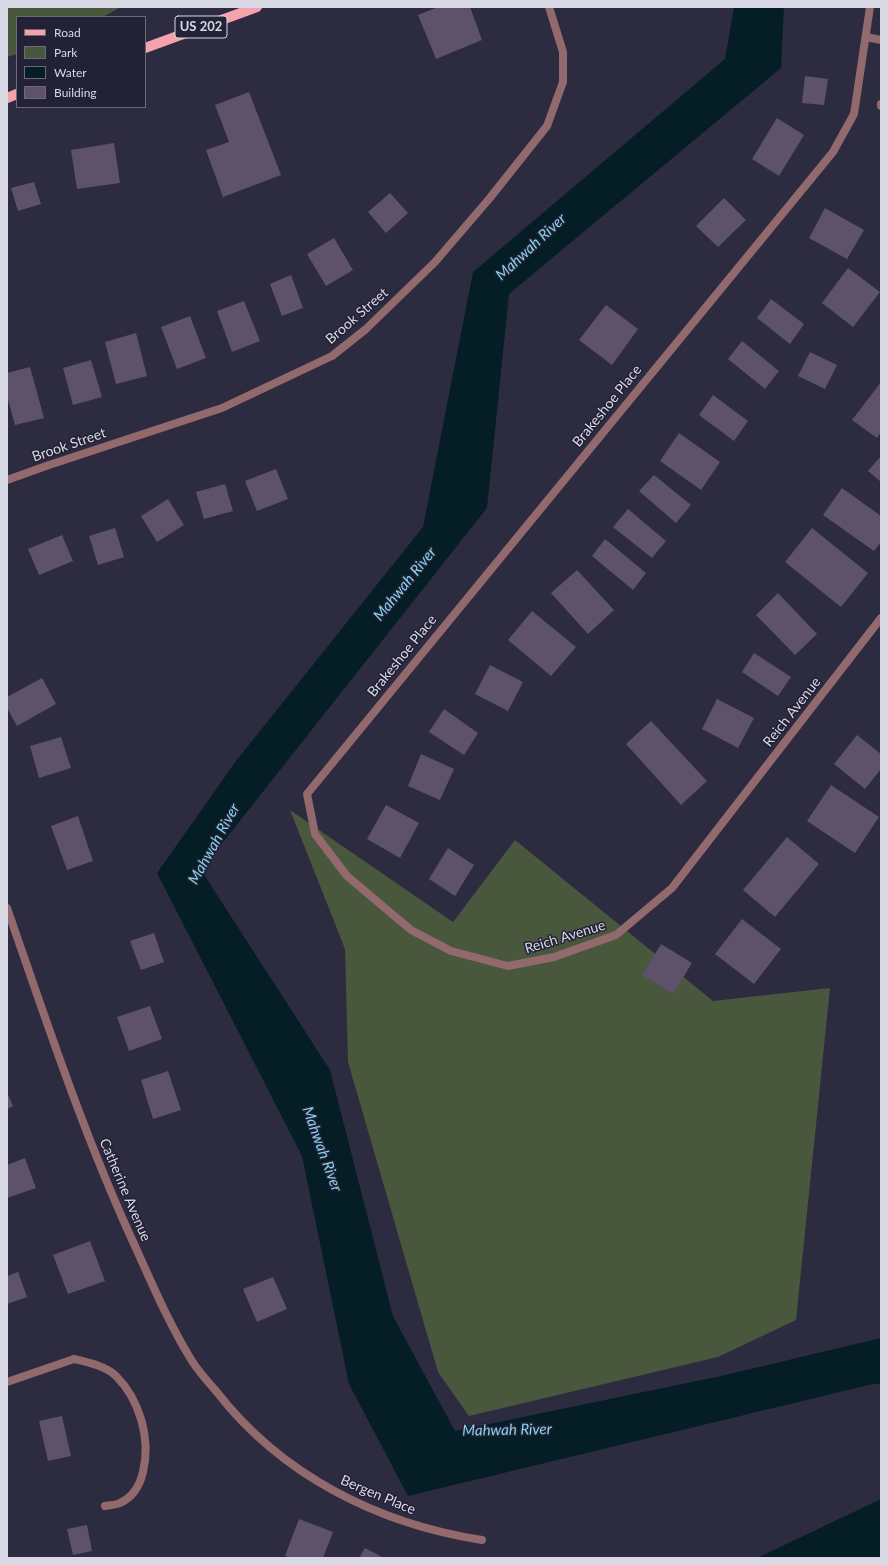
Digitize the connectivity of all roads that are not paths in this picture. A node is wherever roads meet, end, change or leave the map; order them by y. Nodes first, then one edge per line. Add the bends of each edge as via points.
1 (256, 7) edge
2 (549, 7) edge
3 (870, 7) edge
4 (866, 37) junction
5 (881, 40) edge
6 (146, 48) edge
7 (7, 480) edge
8 (881, 618) edge
9 (307, 794) joint
10 (7, 908) edge
11 (7, 1382) edge
12 (274, 1452) joint
13 (105, 1506) dead end
14 (482, 1540) dead end

1 - 6 main road, US 202
2 - 7 street, Brook Street via 563,52 562,82 547,126 489,200 435,262 366,329 332,356 222,408
3 - 4 street, Brakeshoe Place
4 - 5 street
4 - 9 street, Brakeshoe Place via 854,114 833,152
8 - 9 street, Reich Avenue via 672,888 616,935 554,957 508,966 451,951 411,930 347,876 315,834
10 - 12 street, Catherine Avenue via 78,1113 114,1201 172,1327 194,1364 229,1409
11 - 13 street via 74,1359 115,1374 131,1393 146,1440 146,1459 140,1483 131,1495 120,1503
12 - 14 street, Bergen Place via 310,1478 354,1502 400,1521 455,1536

